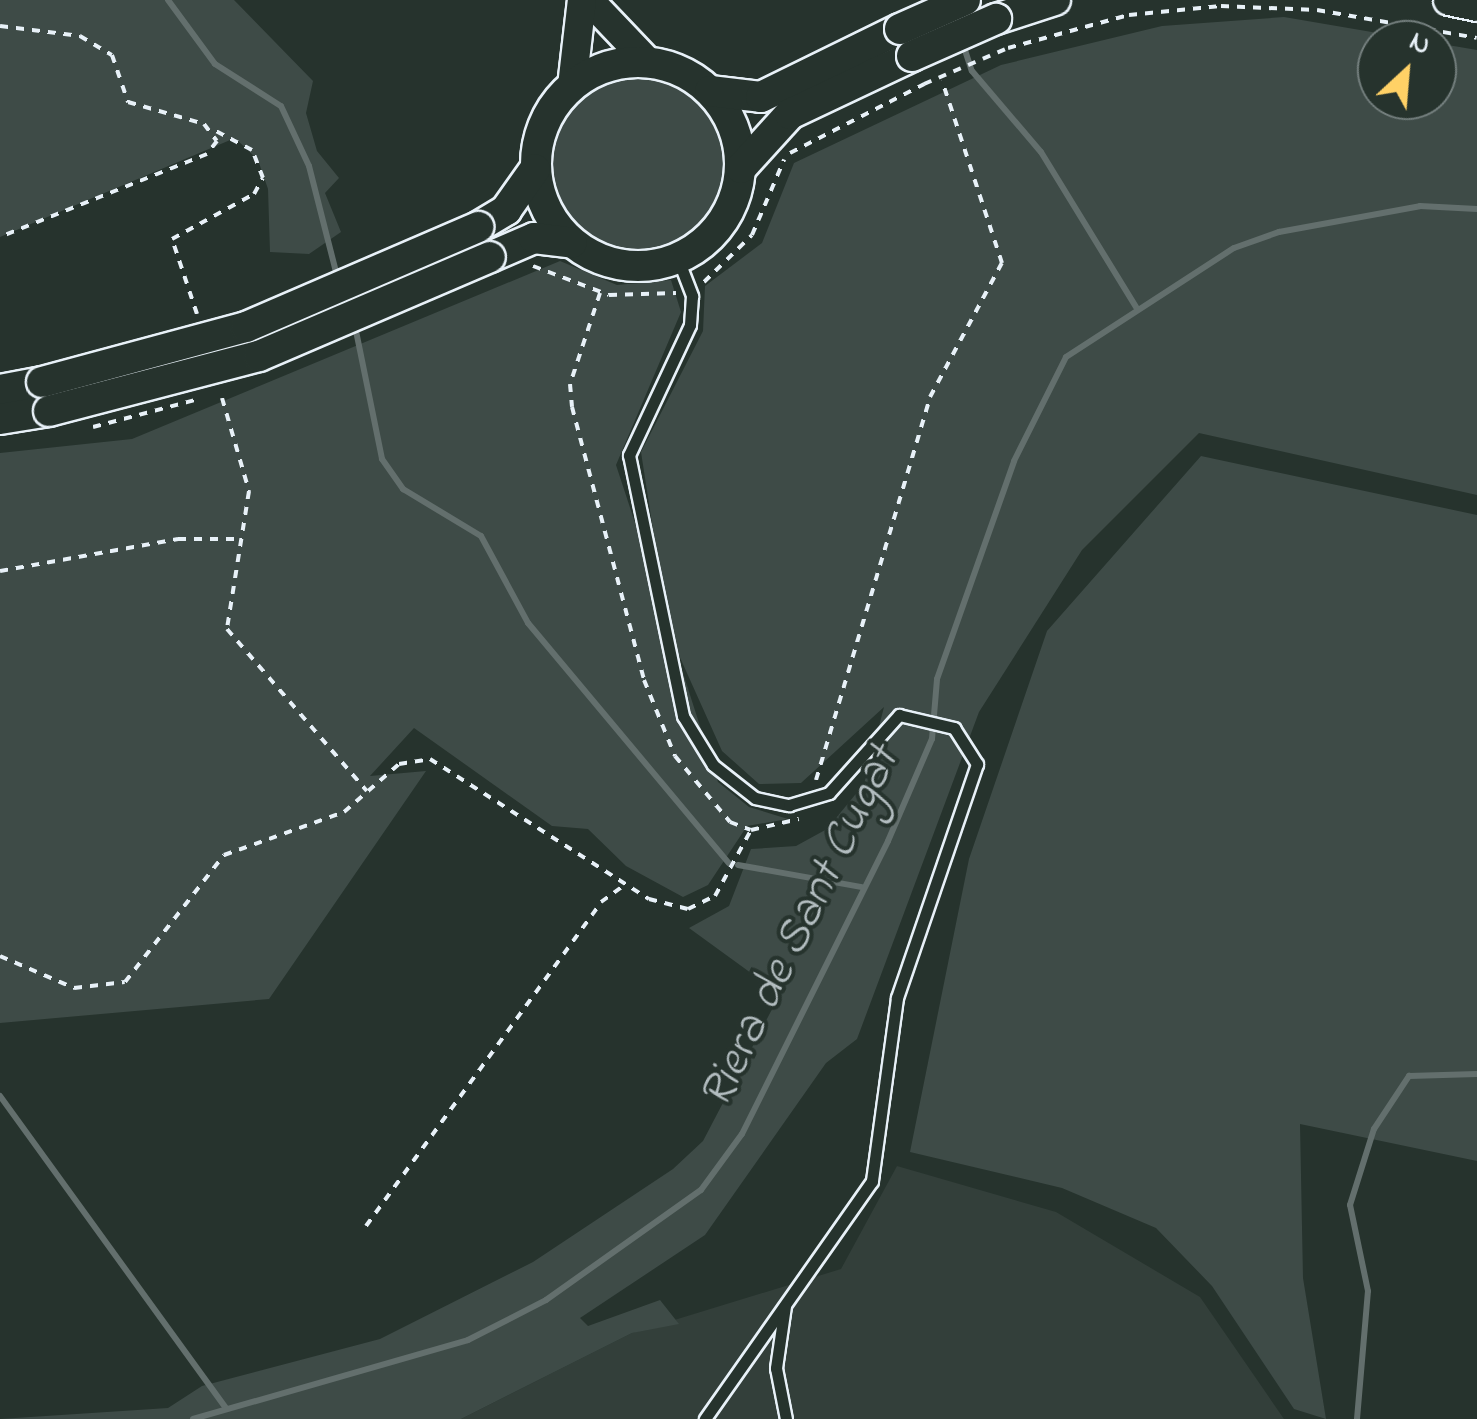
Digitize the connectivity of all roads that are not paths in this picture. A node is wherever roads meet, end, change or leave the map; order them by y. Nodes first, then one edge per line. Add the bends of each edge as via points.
1 (586, 0) edge
2 (965, 0) edge
3 (1055, 0) edge
4 (1449, 0) edge
5 (1477, 6) edge
6 (912, 56) junction
7 (648, 62) junction
8 (572, 86) junction
9 (710, 91) junction
10 (741, 168) junction
11 (535, 169) junction
12 (572, 243) junction
13 (678, 259) junction
14 (0, 390) edge
15 (45, 397) junction
16 (0, 419) edge
17 (788, 1297) junction
18 (705, 1419) edge
19 (786, 1419) edge

1 - 7 street
1 - 8 street
2 - 6 main road, bridge
3 - 6 main road, bridge
4 - 5 main road
6 - 9 main road via 761,97
6 - 10 main road via 790,114
7 - 8 main road via 607,66
7 - 9 main road
8 - 11 main road via 548,116
9 - 10 main road via 734,129
10 - 13 main road via 727,216
11 - 12 main road via 546,210
11 - 15 main road, bridge via 506,210 478,227 246,326
12 - 13 main road via 614,264
12 - 15 main road, bridge via 534,238 259,356
13 - 17 lane via 692,296 690,324 629,455 683,716 713,765 755,798 809,804 829,793 882,728 916,716 954,728 978,764 897,998 872,1182
14 - 15 main road
15 - 16 main road
17 - 18 lane
17 - 19 lane via 776,1368

